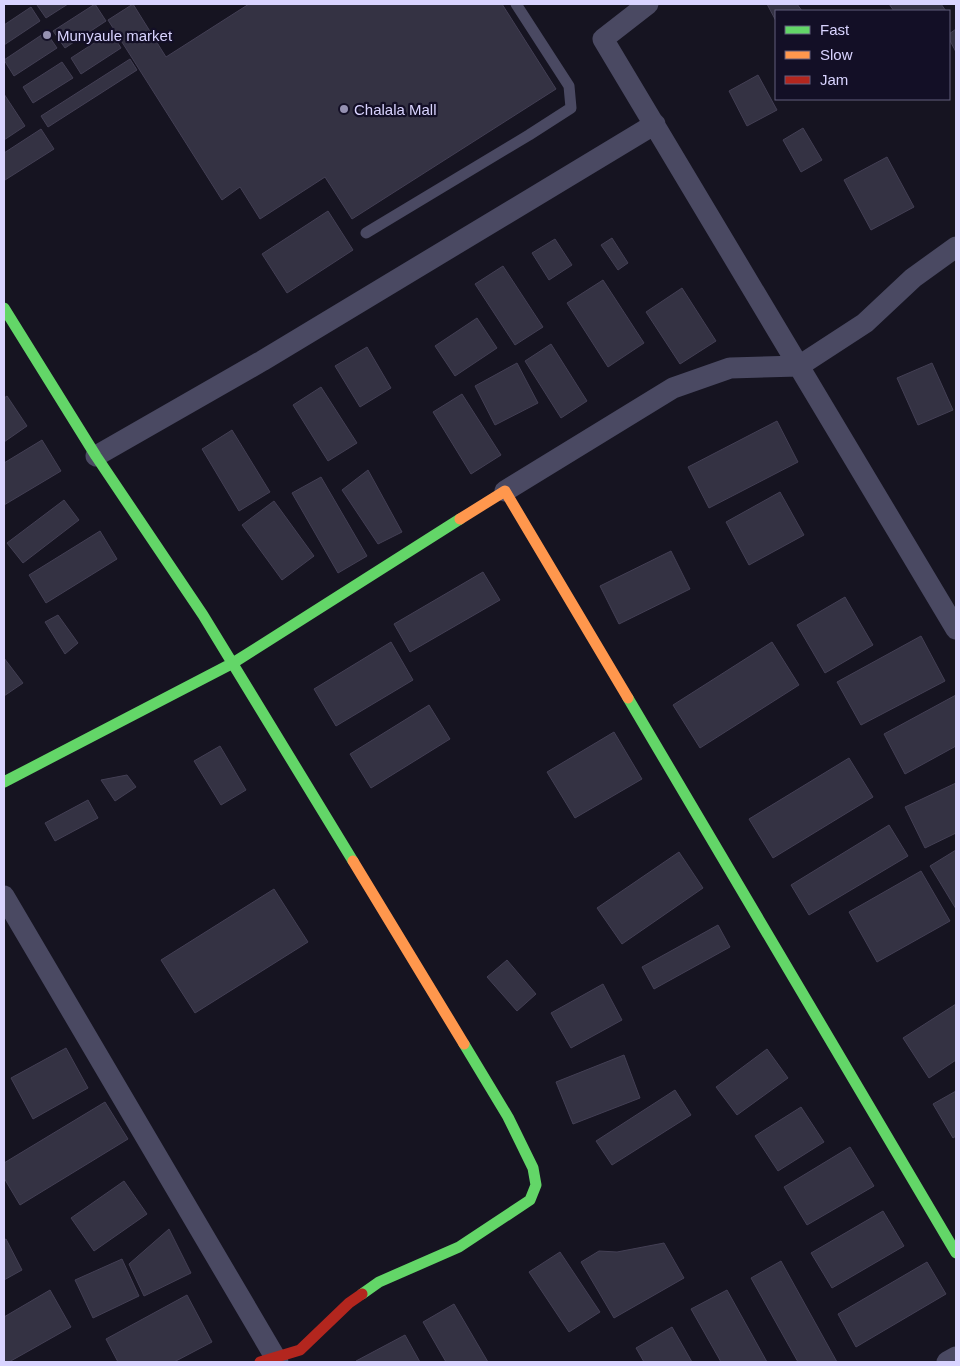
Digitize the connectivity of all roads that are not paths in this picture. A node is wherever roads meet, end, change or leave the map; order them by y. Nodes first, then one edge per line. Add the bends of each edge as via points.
1 (516, 4) edge
2 (648, 4) edge
3 (655, 124) junction
4 (366, 233) dead end
5 (956, 247) edge
6 (4, 308) edge
7 (799, 366) junction
8 (96, 456) junction
9 (505, 491) junction
10 (956, 628) edge
11 (233, 664) junction
12 (4, 782) edge
13 (4, 896) edge
14 (956, 1253) edge
15 (956, 1357) edge
16 (270, 1360) edge
17 (947, 1362) edge

1 - 4 lane via 569,86 571,108
2 - 3 street via 602,39
3 - 7 street
3 - 8 street via 262,361
5 - 7 street via 914,278 848,336
6 - 8 street
7 - 9 street via 730,368 673,388
7 - 10 street
8 - 11 street
9 - 11 street
9 - 14 street
11 - 12 street
11 - 16 street via 508,1117 533,1168 536,1185 530,1200 459,1247 379,1282 349,1303 300,1350
13 - 16 street
15 - 17 street

